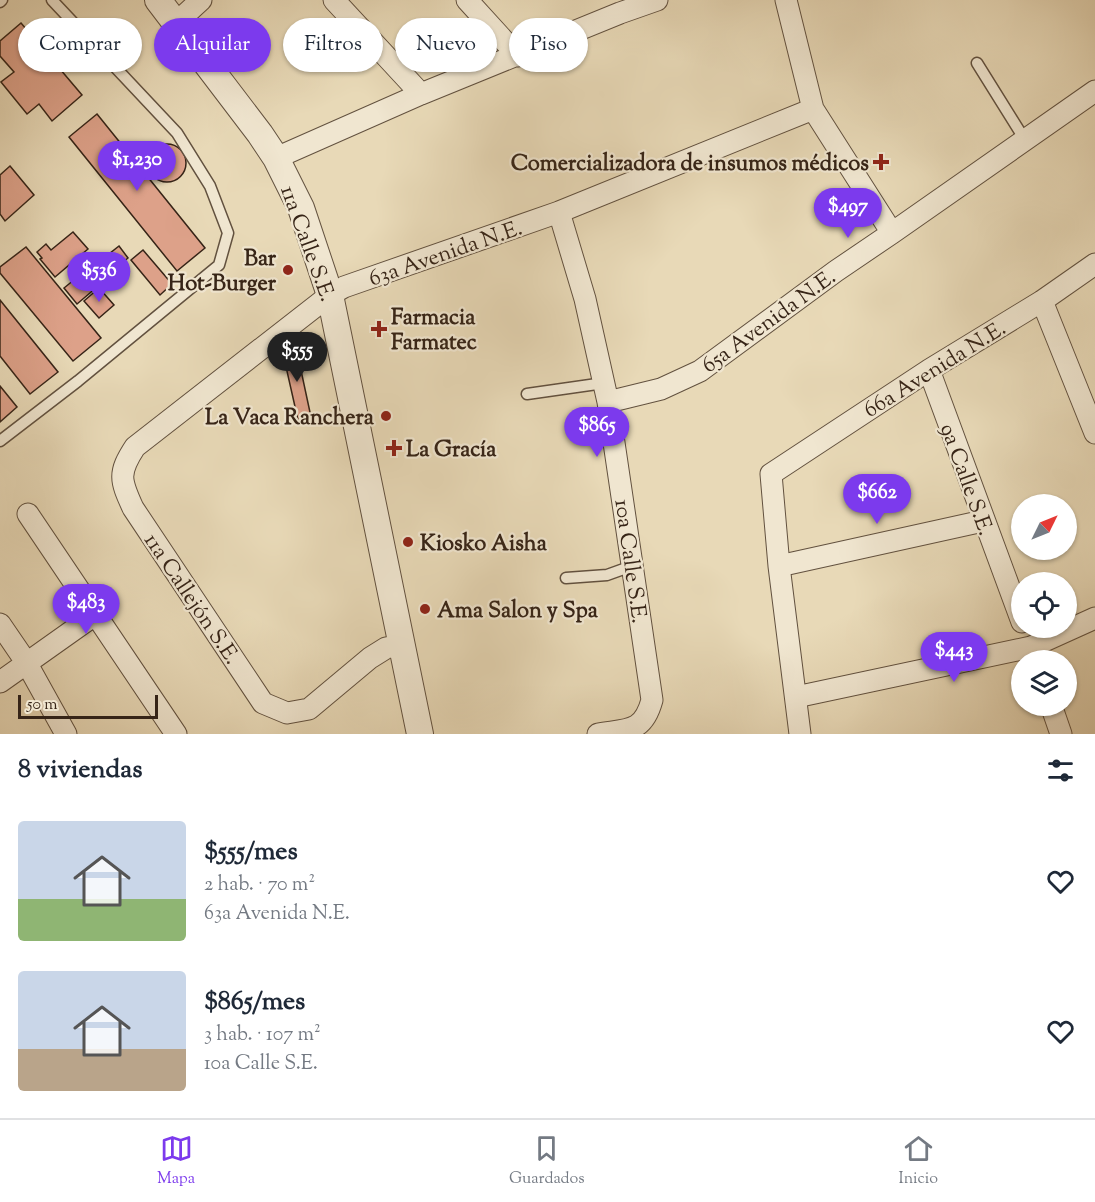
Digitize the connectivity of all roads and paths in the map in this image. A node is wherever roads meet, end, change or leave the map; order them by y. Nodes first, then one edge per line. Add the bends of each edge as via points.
1 (158, 0) edge
2 (201, 0) edge
3 (334, 0) edge
4 (467, 0) edge
5 (657, 0) edge
6 (786, 0) edge
7 (57, 2) edge
8 (614, 7) edge
9 (172, 18) edge
10 (181, 18) edge
11 (588, 20) edge
12 (509, 46) edge
13 (509, 60) edge
14 (977, 63) dead end
15 (212, 72) edge
16 (1095, 91) edge
17 (421, 94) junction
18 (813, 109) junction
19 (1025, 140) junction
20 (276, 158) junction
21 (559, 212) junction
22 (892, 233) junction
23 (1095, 264) edge
24 (330, 295) junction
25 (1042, 301) junction
26 (929, 370) junction
27 (606, 393) junction
28 (527, 394) dead end
29 (1095, 433) edge
30 (0, 441) edge
31 (123, 467) joint
32 (28, 514) dead end
33 (983, 521) junction
34 (632, 566) junction
35 (779, 566) junction
36 (566, 578) dead end
37 (1011, 594) edge
38 (96, 614) junction
39 (1095, 618) edge
40 (0, 624) edge
41 (401, 645) junction
42 (1030, 645) edge
43 (26, 662) junction
44 (0, 682) edge
45 (796, 697) junction
46 (1055, 716) edge
47 (66, 734) edge
48 (176, 734) edge
49 (420, 734) edge
50 (598, 734) edge
51 (800, 734) edge
52 (1061, 734) edge

1 - 9 street, 11a Calle S.E.
2 - 10 street
3 - 17 street
4 - 12 street
5 - 8 street
6 - 18 street
7 - 30 lane via 177,133 210,186 228,233 219,265
8 - 11 street
13 - 17 street
14 - 19 lane
15 - 20 street, 11a Calle S.E.
16 - 19 street, 65a Avenida N.E.
17 - 20 street
18 - 21 street, 63a Avenida N.E.
18 - 22 street
19 - 22 street, 65a Avenida N.E.
20 - 24 street, 11a Calle S.E. via 301,208
21 - 24 street, 63a Avenida N.E.
21 - 27 street, 10a Calle S.E. via 585,299
22 - 27 street, 65a Avenida N.E. via 700,371 661,389
23 - 25 street, 66a Avenida N.E.
24 - 31 street, 63a Avenida N.E. via 135,447
24 - 41 street, 11a Calle S.E.
25 - 26 street, 66a Avenida N.E.
25 - 29 street
26 - 33 street, 9a Calle S.E.
26 - 35 street, 66a Avenida N.E. via 773,472 770,477
27 - 28 lane
27 - 34 street, 10a Calle S.E.
31 - 41 street, 11a Callejón S.E. via 124,488 139,518 263,703 287,713 309,709 370,658 386,648
32 - 38 street
33 - 35 street
33 - 37 street, 9a Calle S.E.
34 - 36 lane via 607,575
34 - 50 street, 10a Calle S.E. via 652,700 648,714 636,728
35 - 45 street
38 - 43 street
38 - 48 street
39 - 42 street
40 - 43 street
41 - 49 street, 11a Calle S.E.
42 - 45 street
43 - 44 street
43 - 47 street
45 - 51 street
46 - 52 street

